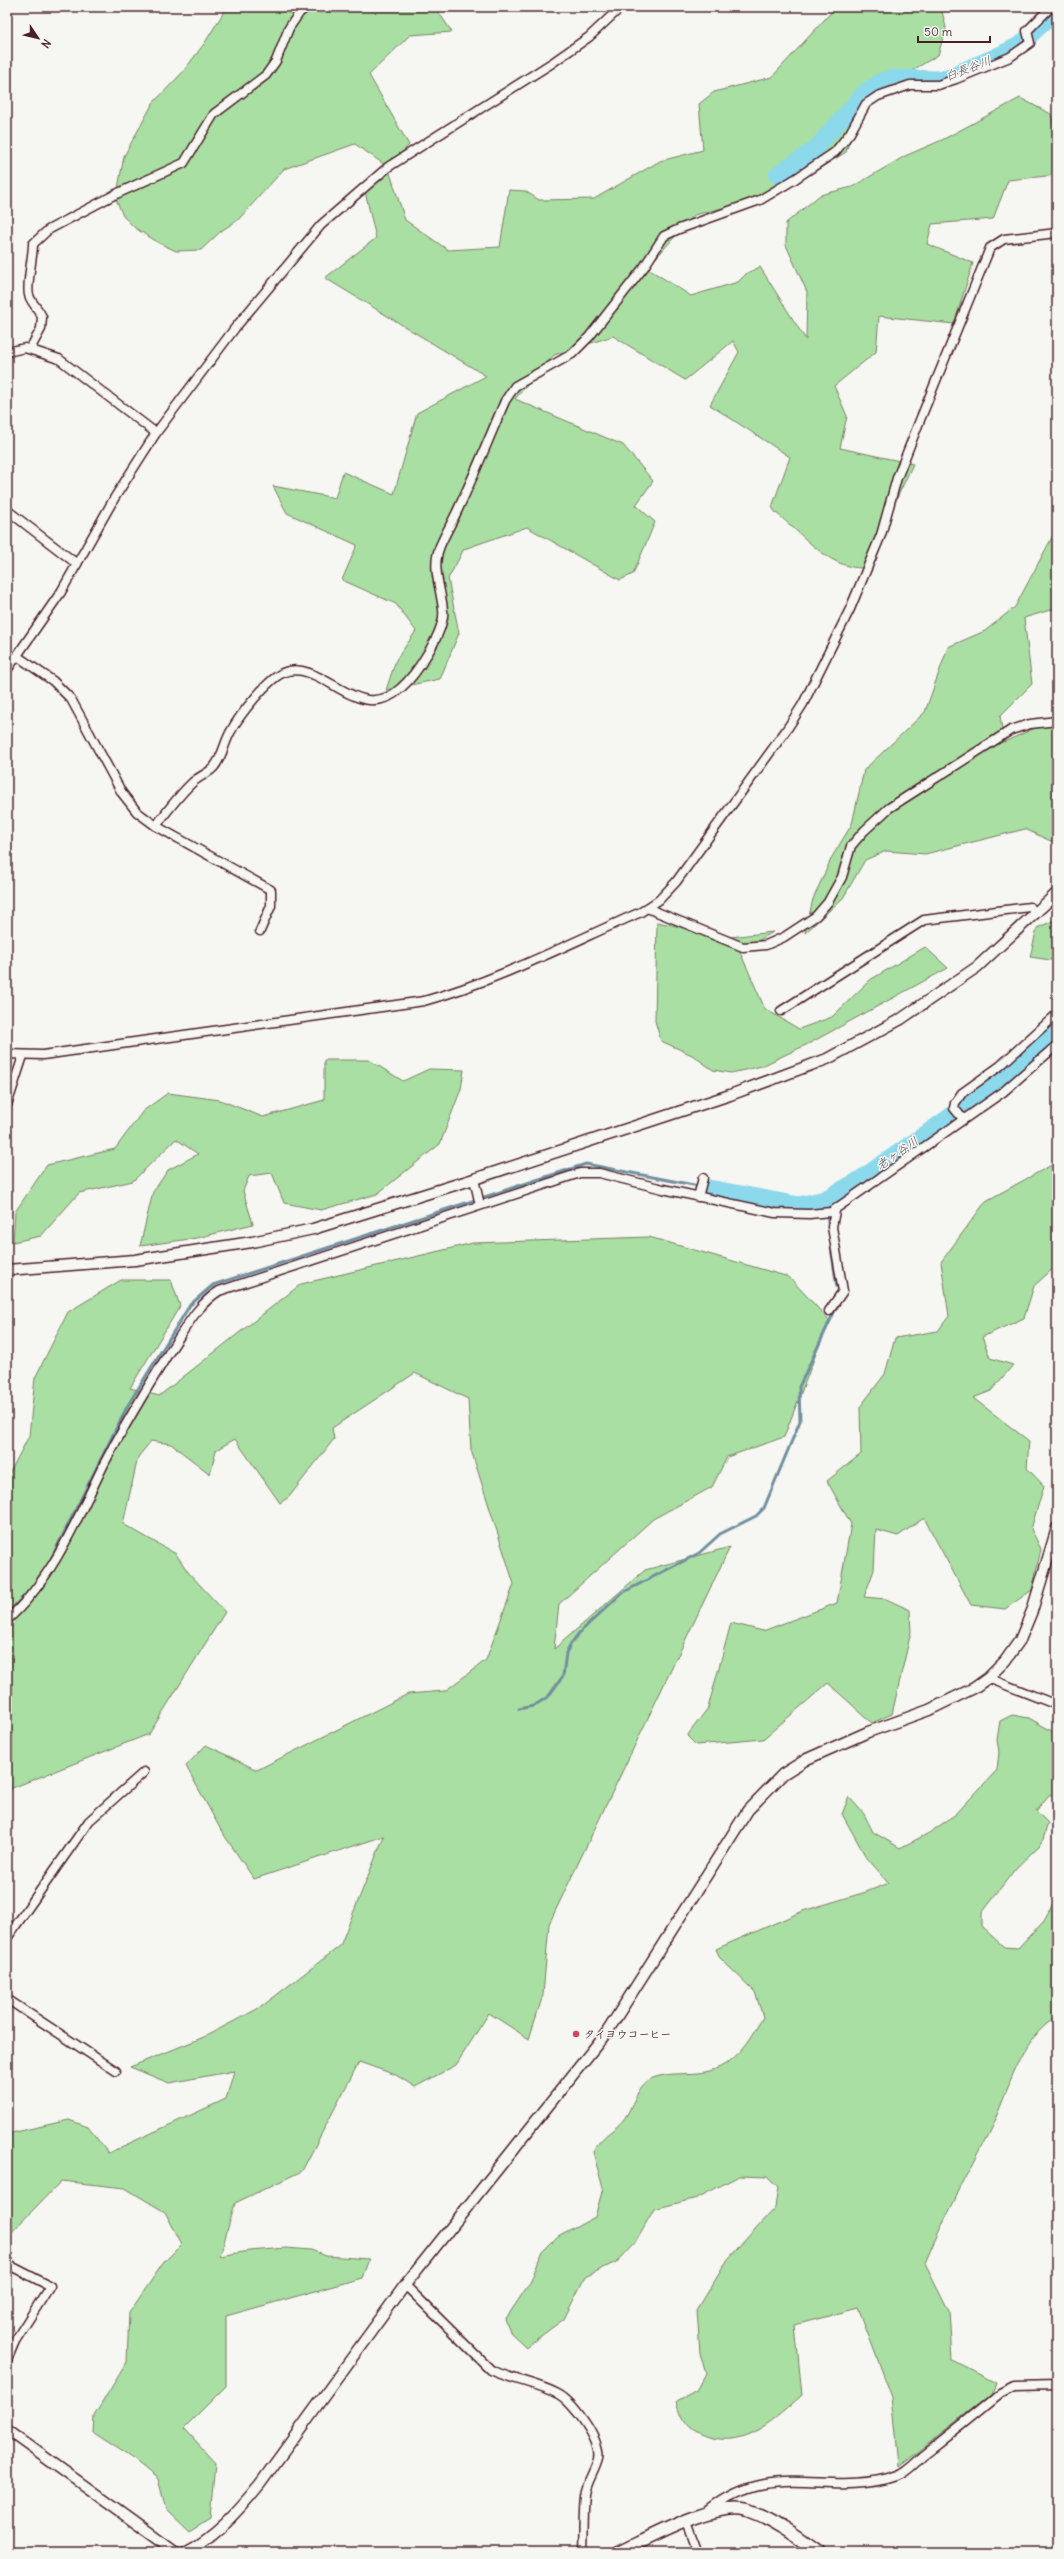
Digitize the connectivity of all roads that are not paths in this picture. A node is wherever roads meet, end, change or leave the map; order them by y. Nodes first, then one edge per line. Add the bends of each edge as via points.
1 (307, 7) edge
2 (621, 7) edge
3 (1051, 7) edge
4 (1057, 233) edge
5 (30, 349) junction
6 (7, 352) edge
7 (156, 434) junction
8 (7, 510) edge
9 (77, 564) junction
10 (17, 656) junction
11 (7, 670) edge
12 (1057, 721) edge
13 (156, 826) junction
14 (1057, 893) edge
15 (647, 908) junction
16 (1036, 913) junction
17 (260, 931) dead end
18 (781, 1010) dead end
19 (1057, 1014) edge
20 (1057, 1045) edge
21 (7, 1054) edge
22 (23, 1056) junction
23 (7, 1105) edge
24 (963, 1118) junction
25 (703, 1178) dead end
26 (475, 1184) junction
27 (698, 1197) junction
28 (479, 1203) junction
29 (833, 1211) junction
30 (7, 1270) edge
31 (829, 1311) dead end
32 (1057, 1528) edge
33 (7, 1620) edge
34 (988, 1678) junction
35 (1057, 1705) edge
36 (144, 1772) dead end
37 (7, 1938) edge
38 (7, 1999) edge
39 (116, 2071) dead end
40 (7, 2264) edge
41 (405, 2285) junction
42 (7, 2360) edge
43 (1057, 2386) edge
44 (7, 2430) edge
45 (707, 2512) junction
46 (686, 2522) junction
47 (176, 2552) edge
48 (185, 2552) edge
49 (584, 2552) edge
50 (619, 2552) edge
51 (697, 2552) edge
52 (819, 2552) edge

1 - 5 street via 300,12 289,28 276,60 266,75 214,114 184,163 114,195 48,230 33,244 29,296 42,317 41,329
2 - 7 street via 589,37 388,167 338,210 291,259 235,328
3 - 13 street via 1027,31 1030,43 1010,56 938,85 910,85 878,96 866,104 850,133 835,152 800,176 760,200 664,236 644,267 589,337 572,354 515,386 505,401 461,505 440,547 435,567 444,611 442,623 426,657 402,688 391,696 373,701 348,694 306,672 283,672 249,705 231,731 214,767 194,781
4 - 15 street via 1004,239 990,248 897,478 881,535 864,579 803,704 676,882
5 - 6 street
5 - 7 street via 59,358
7 - 9 street via 114,497
8 - 9 street
9 - 10 street
10 - 11 street
10 - 13 street via 53,681 71,699 122,793 137,812
12 - 15 street via 1030,724 1010,730 889,808 852,846 835,890 816,916 784,937 766,945 743,948
13 - 17 street via 271,890 271,906
14 - 16 street
15 - 22 street via 510,970 424,1002
16 - 18 street via 1030,907 924,920
16 - 26 street via 970,971 901,1019 827,1059
19 - 24 street via 1000,1066 962,1093 954,1103 954,1108
20 - 24 street via 1004,1092
21 - 22 street
22 - 23 street
24 - 29 street
25 - 27 street
26 - 28 street
26 - 30 street via 313,1229 252,1242 135,1260
27 - 28 street via 599,1173 580,1173
27 - 29 street via 775,1213 823,1214
28 - 33 street via 220,1291 210,1297 199,1308 160,1367 108,1456 54,1564 34,1592
29 - 31 street via 832,1227 843,1291
32 - 34 street via 1032,1611 1020,1640 1005,1661
34 - 35 street
34 - 41 street via 974,1688 929,1710 868,1732 806,1759 783,1774 764,1792 726,1843 626,2006
36 - 37 street via 89,1821
38 - 39 street
40 - 42 street via 50,2286 15,2341
41 - 48 street via 239,2510
41 - 49 street via 492,2370 560,2395 574,2409 590,2432 598,2446 598,2459 585,2492
43 - 45 street via 1013,2387 999,2394 899,2475 876,2481 851,2483 794,2480 767,2483 744,2488 725,2496
44 - 47 street
45 - 46 main road
45 - 52 main road via 746,2510 783,2527
46 - 50 main road
46 - 51 street

